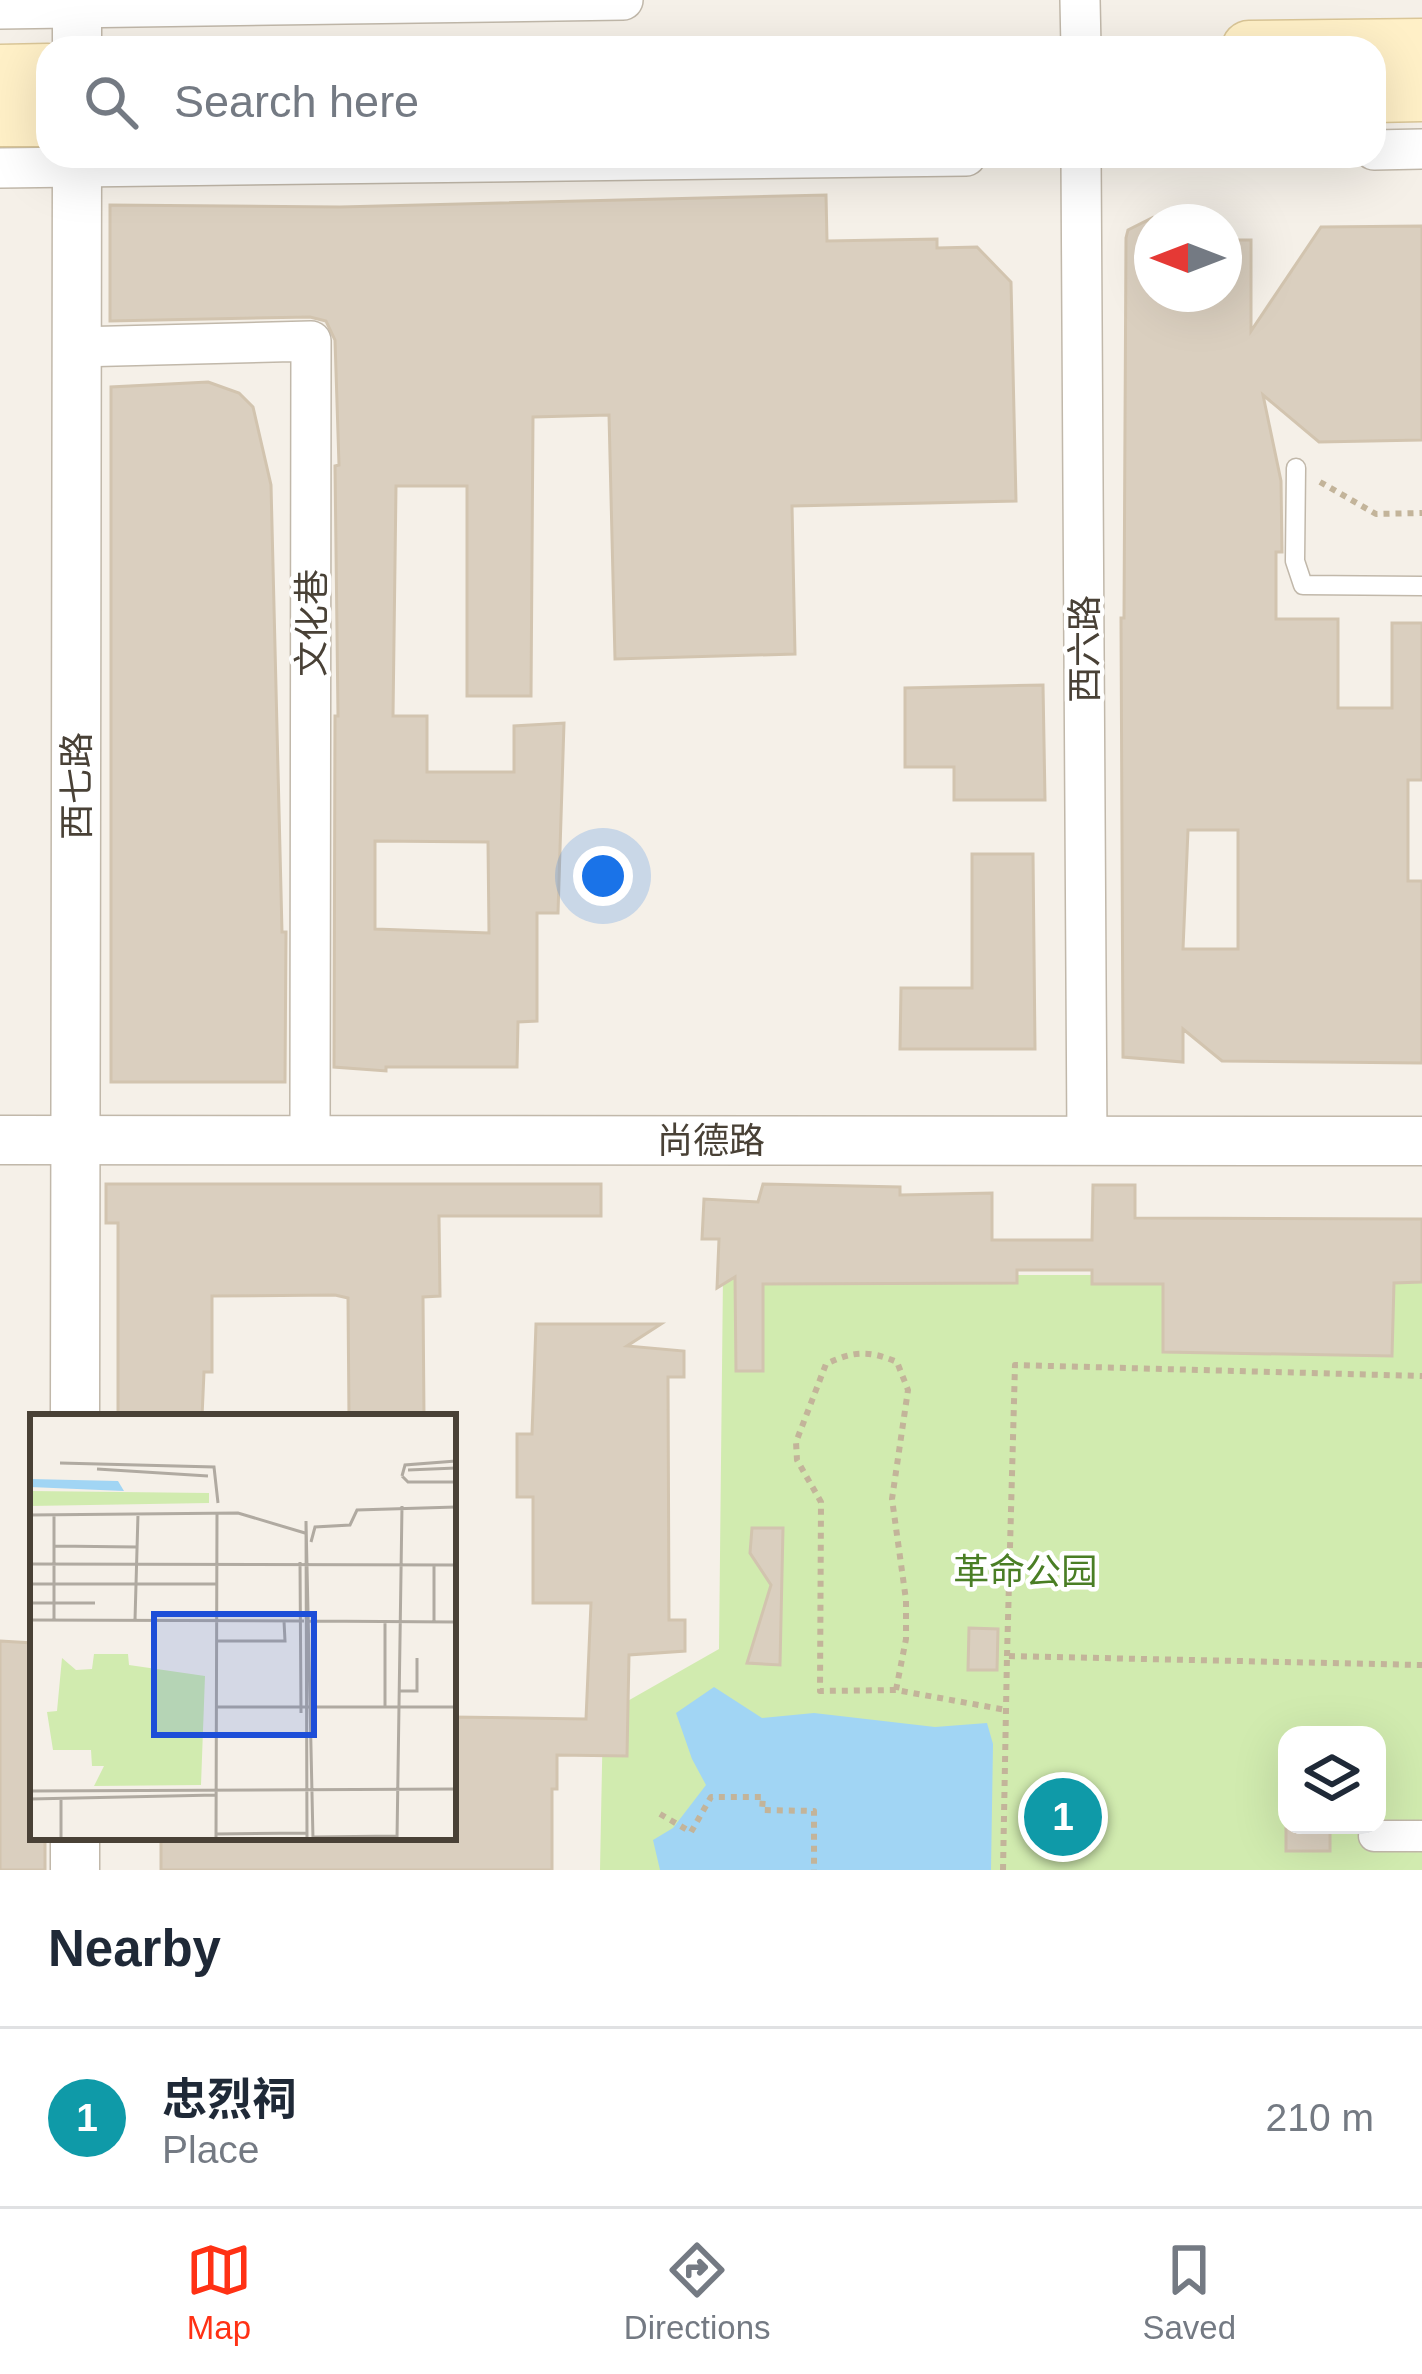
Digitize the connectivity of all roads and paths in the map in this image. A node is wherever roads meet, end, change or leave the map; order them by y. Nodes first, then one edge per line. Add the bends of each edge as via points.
1 (623, 0) edge
2 (1080, 0) edge
3 (0, 9) edge
4 (77, 19) edge
5 (1081, 36) edge
6 (1386, 46) edge
7 (1422, 46) edge
8 (36, 71) edge
9 (0, 72) edge
10 (1422, 94) edge
11 (1386, 95) edge
12 (0, 119) edge
13 (36, 119) edge
14 (1422, 149) edge
15 (1386, 150) edge
16 (36, 165) edge
17 (0, 168) edge
18 (78, 168) edge
19 (1081, 168) edge
20 (76, 347) junction
21 (1296, 468) joint
22 (1422, 513) edge
23 (1422, 586) edge
24 (76, 1139) junction
25 (310, 1139) junction
26 (0, 1140) edge
27 (1087, 1141) junction
28 (1422, 1141) edge
29 (1422, 1376) edge
30 (76, 1414) edge
31 (1007, 1656) junction
32 (1422, 1665) edge
33 (896, 1690) junction
34 (1006, 1710) junction
35 (660, 1814) dead end
36 (1374, 1836) dead end
37 (1422, 1836) edge
38 (814, 1870) edge
39 (1003, 1870) edge

1 - 4 street
2 - 5 street
3 - 4 street
6 - 7 main road
8 - 9 main road
10 - 11 main road
12 - 13 main road
14 - 15 street
16 - 17 street
18 - 20 street, 西七路
19 - 27 street, 西六路
20 - 24 street, 西七路
20 - 25 street, 文化巷 via 311,341
21 - 22 path via 1376,514
21 - 23 lane via 1295,560 1304,585
24 - 25 street, 尚德路
24 - 26 street, 尚德路
24 - 30 street, 西七路
25 - 27 street, 尚德路
27 - 28 street, 尚德路
29 - 31 path via 1016,1365
31 - 32 path
31 - 34 path
33 - 33 path via 820,1691 821,1502 796,1460 796,1442 826,1364 851,1352 897,1362 908,1390 892,1499 906,1600
33 - 34 path
34 - 39 path
35 - 38 path via 691,1832 711,1797 763,1797 762,1810 814,1811
36 - 37 street

